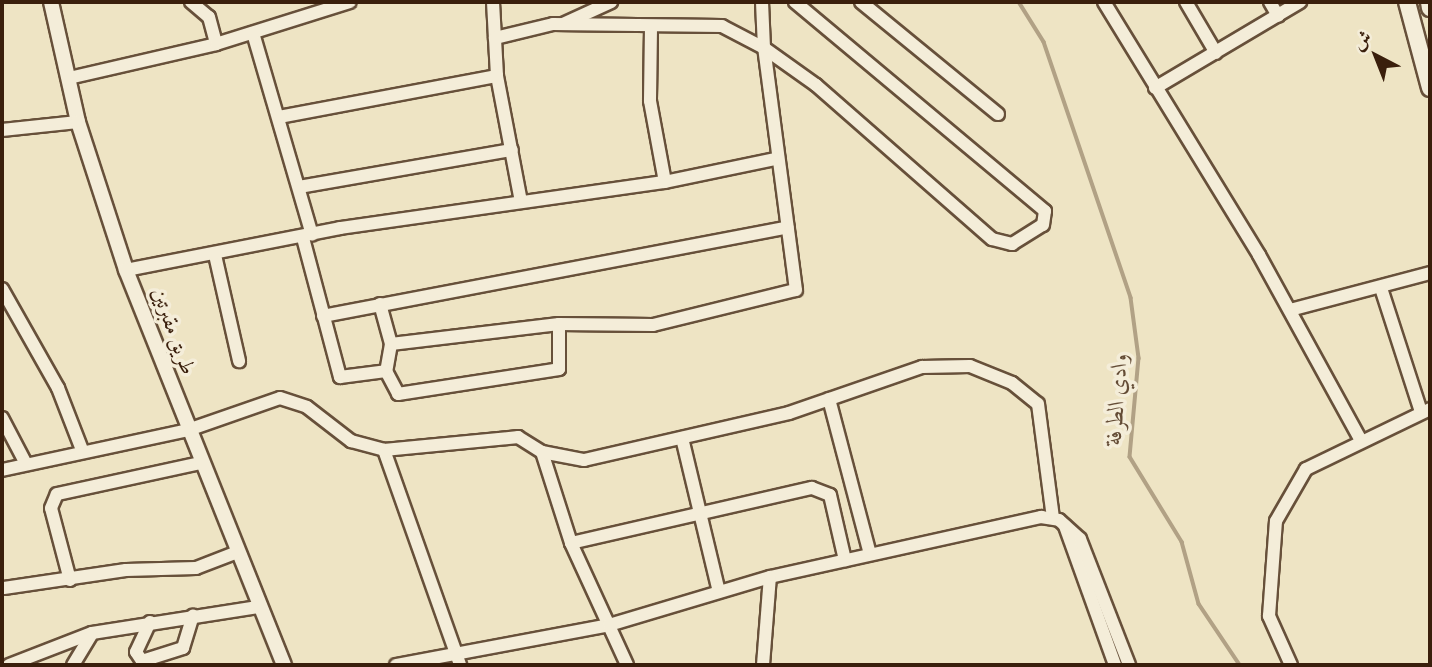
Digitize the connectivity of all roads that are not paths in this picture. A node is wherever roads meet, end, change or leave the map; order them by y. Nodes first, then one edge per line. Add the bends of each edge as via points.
1 (51, 2) edge
2 (191, 2) edge
3 (214, 2) edge
4 (350, 2) edge
5 (493, 2) edge
6 (611, 2) edge
7 (762, 2) edge
8 (796, 2) edge
9 (861, 2) edge
10 (1104, 2) edge
11 (1186, 2) edge
12 (1270, 2) edge
13 (1300, 2) edge
14 (1407, 2) edge
15 (1429, 2) edge
16 (1430, 8) edge
17 (1278, 16) junction
18 (209, 17) junction
19 (563, 24) junction
20 (651, 28) junction
21 (253, 33) junction
22 (495, 38) junction
23 (216, 44) junction
24 (764, 48) junction
25 (1216, 53) junction
26 (497, 76) junction
27 (69, 78) junction
28 (1155, 88) junction
29 (1430, 88) edge
30 (998, 114) dead end
31 (279, 117) junction
32 (78, 122) junction
33 (2, 128) edge
34 (512, 150) junction
35 (775, 159) junction
36 (665, 182) junction
37 (299, 187) junction
38 (521, 202) junction
39 (788, 227) junction
40 (308, 236) junction
41 (215, 255) junction
42 (127, 270) junction
43 (1430, 273) edge
44 (1381, 288) junction
45 (2, 289) edge
46 (380, 303) junction
47 (1290, 310) junction
48 (323, 316) junction
49 (559, 324) junction
50 (391, 344) junction
51 (239, 360) dead end
52 (386, 371) junction
53 (829, 399) junction
54 (1425, 410) edge
55 (2, 418) edge
56 (188, 430) junction
57 (682, 438) junction
58 (1360, 439) junction
59 (82, 450) junction
60 (384, 450) junction
61 (542, 452) junction
62 (201, 463) junction
63 (26, 464) junction
64 (2, 470) edge
65 (700, 514) junction
66 (1053, 518) junction
67 (1065, 526) junction
68 (571, 543) junction
69 (235, 553) junction
70 (870, 554) junction
71 (845, 560) junction
72 (770, 577) junction
73 (69, 580) junction
74 (4, 589) dead end
75 (719, 592) junction
76 (258, 607) junction
77 (193, 615) junction
78 (150, 622) junction
79 (609, 625) junction
80 (92, 633) junction
81 (455, 651) junction
82 (622, 664) edge
83 (9, 665) edge
84 (74, 665) edge
85 (284, 665) edge
86 (396, 665) edge
87 (460, 665) edge
88 (763, 665) edge
89 (1115, 665) edge
90 (1129, 665) edge
91 (1291, 665) edge

1 - 27 street, طريق مقبرتين
2 - 18 street
3 - 18 street
4 - 21 street
5 - 22 street
6 - 19 street
7 - 24 street
8 - 24 street via 1045,211 1043,225 1012,244 992,239 816,85
9 - 30 street
10 - 28 street
11 - 25 street
12 - 17 street
13 - 17 street
14 - 29 main road
15 - 16 main road
17 - 25 street
18 - 23 street
19 - 20 street
19 - 22 street
20 - 24 street via 722,26
20 - 36 street via 650,101
21 - 23 street
21 - 31 street
22 - 26 street
23 - 27 street
24 - 35 street
25 - 28 street
26 - 31 street
26 - 34 street
27 - 32 street, طريق مقبرتين
28 - 47 street
31 - 37 street
32 - 33 street
32 - 42 street, طريق مقبرتين
34 - 37 street
34 - 38 street
35 - 36 street
35 - 39 street
36 - 38 street
37 - 40 street
38 - 40 street
39 - 46 street
39 - 49 street via 796,282 790,294 653,325
40 - 41 street
40 - 48 street
41 - 42 street
41 - 51 street
42 - 56 street, طريق مقبرتين
43 - 44 street
44 - 47 street
44 - 54 street
45 - 59 street via 58,388
46 - 48 street
46 - 50 street
47 - 58 street
48 - 52 street via 340,377
49 - 50 street
49 - 52 street via 559,369 398,394
50 - 52 street
53 - 57 street
53 - 66 street via 922,367 970,366 1012,383 1038,404
53 - 70 street
54 - 58 street
55 - 63 street
56 - 59 street
56 - 60 street via 292,400 351,441
56 - 62 street, طريق مقبرتين
57 - 61 street via 584,460
57 - 65 street
58 - 91 street via 1306,469 1276,521 1269,616
59 - 63 street
60 - 61 street via 518,437
60 - 81 street
61 - 68 street
62 - 69 street, طريق مقبرتين
62 - 73 street via 57,494 51,508
63 - 64 street
65 - 68 street
65 - 71 street via 812,488 825,490
65 - 75 street
66 - 67 street
66 - 70 street
67 - 89 street
67 - 90 street via 1083,545
68 - 79 street
69 - 73 street via 196,568 126,570
69 - 76 street, طريق مقبرتين
70 - 71 street
71 - 72 street
72 - 75 street
72 - 88 street
73 - 74 street
75 - 79 street
76 - 77 street
76 - 85 street, طريق مقبرتين
77 - 78 street
77 - 78 street via 183,648 142,661 136,652
78 - 80 street
79 - 81 street
79 - 82 street
80 - 83 street
80 - 84 street
81 - 86 street
81 - 87 street

